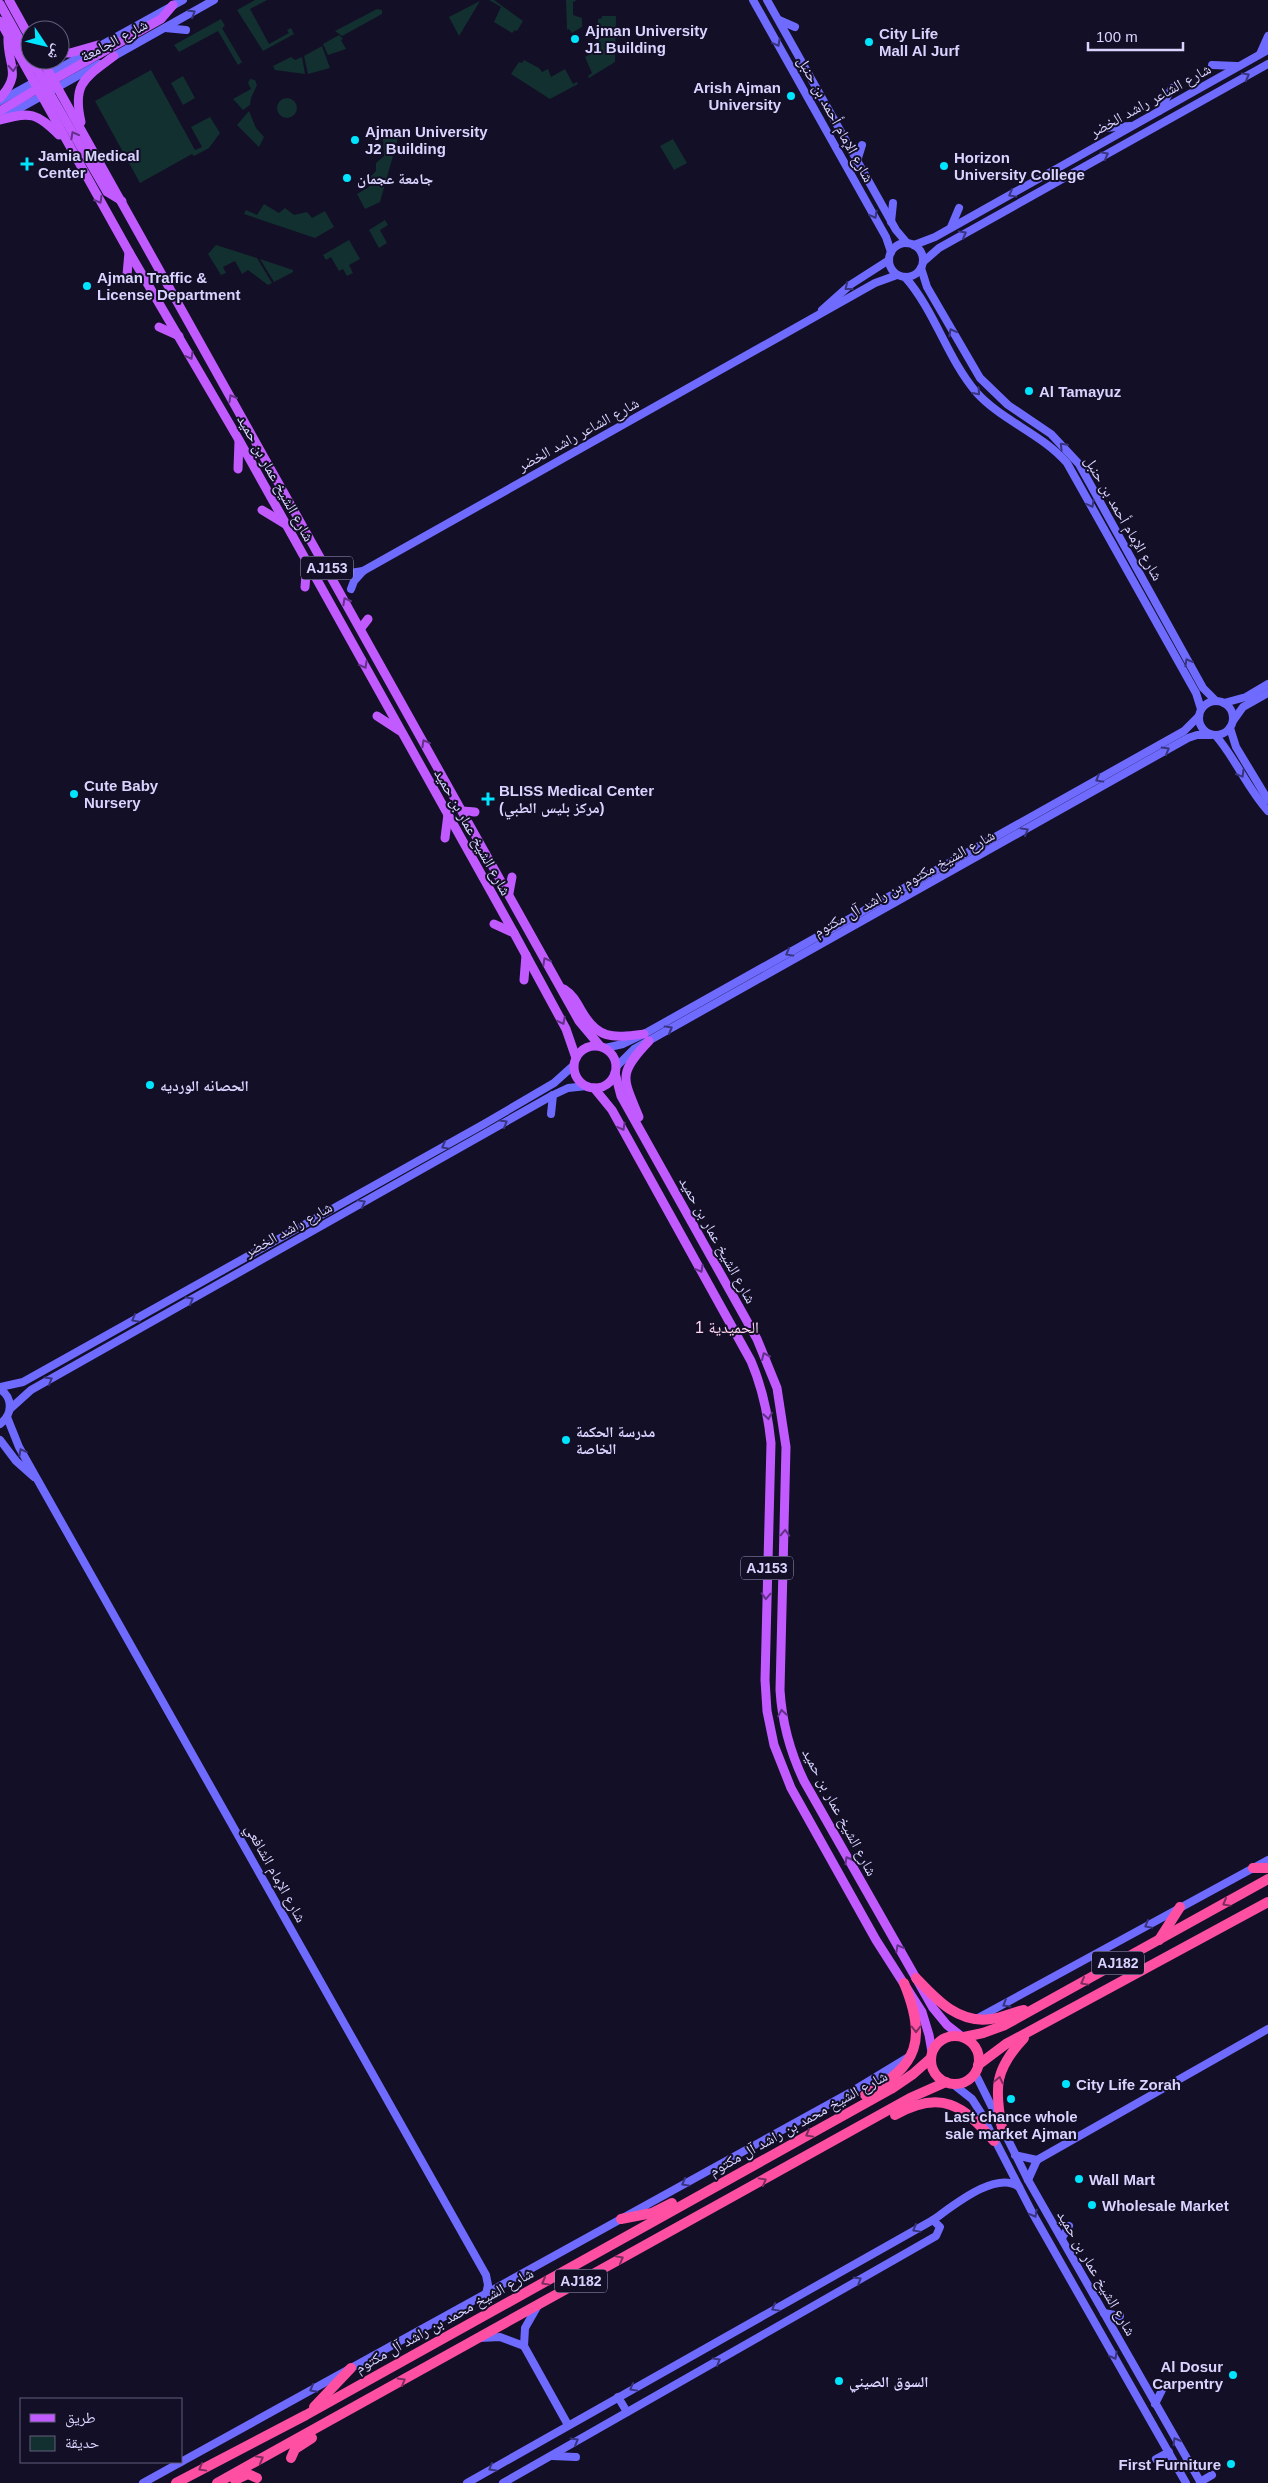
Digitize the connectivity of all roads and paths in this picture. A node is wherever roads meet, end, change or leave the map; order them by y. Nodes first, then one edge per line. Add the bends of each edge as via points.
1 (9, 0) edge
2 (183, 0) edge
3 (214, 0) edge
4 (753, 0) edge
5 (767, 0) edge
6 (0, 4) edge
7 (173, 6) junction
8 (20, 20) edge
9 (778, 20) junction
10 (0, 21) edge
11 (795, 27) dead end
12 (165, 28) junction
13 (186, 30) dead end
14 (8, 35) junction
15 (1268, 36) edge
16 (20, 41) edge
17 (98, 45) junction
18 (1268, 50) edge
19 (70, 53) edge
20 (1260, 54) junction
21 (114, 56) junction
22 (1268, 64) edge
23 (1212, 65) dead end
24 (1239, 66) junction
25 (37, 70) edge
26 (44, 70) edge
27 (46, 85) junction
28 (1172, 88) dead end
29 (0, 99) edge
30 (0, 111) edge
31 (1159, 111) junction
32 (0, 120) edge
33 (1132, 126) junction
34 (1104, 128) dead end
35 (83, 132) junction
36 (67, 143) junction
37 (862, 145) dead end
38 (857, 161) junction
39 (122, 201) junction
40 (893, 203) dead end
41 (959, 208) dead end
42 (891, 222) junction
43 (951, 227) junction
44 (910, 244) junction
45 (129, 252) junction
46 (891, 252) junction
47 (889, 260) junction
48 (922, 265) junction
49 (127, 275) dead end
50 (901, 276) junction
51 (807, 322) junction
52 (159, 327) dead end
53 (179, 336) junction
54 (239, 440) junction
55 (238, 469) dead end
56 (262, 510) dead end
57 (285, 524) junction
58 (307, 562) junction
59 (340, 571) dead end
60 (362, 571) junction
61 (305, 587) dead end
62 (351, 590) dead end
63 (368, 619) dead end
64 (361, 628) junction
65 (1268, 684) edge
66 (1268, 693) edge
67 (1220, 702) junction
68 (1200, 712) junction
69 (378, 716) dead end
70 (1231, 725) junction
71 (403, 733) junction
72 (1213, 736) junction
73 (1268, 800) edge
74 (462, 811) junction
75 (1268, 811) edge
76 (476, 812) dead end
77 (448, 814) junction
78 (445, 838) dead end
79 (512, 878) dead end
80 (509, 893) junction
81 (494, 924) dead end
82 (514, 933) junction
83 (526, 955) junction
84 (524, 980) dead end
85 (560, 987) junction
86 (646, 1037) junction
87 (603, 1047) junction
88 (575, 1061) junction
89 (616, 1070) junction
90 (590, 1087) junction
91 (553, 1095) junction
92 (551, 1114) dead end
93 (644, 1134) junction
94 (0, 1388) edge
95 (10, 1409) junction
96 (7, 1417) junction
97 (0, 1424) edge
98 (0, 1440) edge
99 (40, 1485) junction
100 (1268, 1860) edge
101 (1253, 1868) junction
102 (1268, 1868) edge
103 (1268, 1879) edge
104 (1268, 1902) edge
105 (1180, 1907) junction
106 (1158, 1942) junction
107 (916, 1978) junction
108 (904, 1983) junction
109 (1035, 2009) junction
110 (974, 2019) junction
111 (1268, 2029) edge
112 (1032, 2030) junction
113 (962, 2037) junction
114 (931, 2055) junction
115 (910, 2056) junction
116 (976, 2069) junction
117 (950, 2083) junction
118 (851, 2110) junction
119 (864, 2125) junction
120 (1002, 2128) junction
121 (994, 2140) junction
122 (1015, 2155) junction
123 (1037, 2160) junction
124 (1005, 2163) junction
125 (1028, 2180) junction
126 (996, 2182) junction
127 (1019, 2187) junction
128 (694, 2198) junction
129 (621, 2218) junction
130 (933, 2220) junction
131 (1069, 2226) dead end
132 (1062, 2238) junction
133 (486, 2275) junction
134 (503, 2284) junction
135 (486, 2294) junction
136 (539, 2304) junction
137 (1104, 2313) junction
138 (1120, 2316) dead end
139 (474, 2340) junction
140 (524, 2346) junction
141 (351, 2368) junction
142 (1162, 2390) dead end
143 (618, 2396) junction
144 (1156, 2404) junction
145 (627, 2412) junction
146 (306, 2415) junction
147 (329, 2421) junction
148 (568, 2425) junction
149 (1169, 2452) junction
150 (550, 2456) junction
151 (576, 2456) dead end
152 (291, 2458) dead end
153 (1156, 2459) dead end
154 (182, 2461) edge
155 (179, 2463) edge
156 (1212, 2475) dead end
157 (258, 2478) dead end
158 (143, 2483) edge
159 (176, 2483) edge
160 (217, 2483) edge
161 (230, 2483) edge
162 (467, 2483) edge
163 (503, 2483) edge
164 (1186, 2483) edge
165 (1200, 2483) edge

1 - 8 main road
2 - 7 street, شارع الجامعة
12 -> 3 street, شارع الجامعة
4 -> 46 street, شارع الإمام أحمد بن حنبل via 886,237
5 - 9 street, شارع الإمام أحمد بن حنبل
6 - 16 main road
7 - 17 street, شارع الجامعة
7 - 27 main road via 161,19
9 - 11 street
9 - 38 street, شارع الإمام أحمد بن حنبل
10 - 14 main road, شارع الشيخ عمار بن حميد / AJ153
12 - 13 street
12 - 21 street, شارع الجامعة
14 - 27 main road, شارع الشيخ عمار بن حميد / AJ153
14 -> 29 main road via 14,72 11,84
15 - 20 street
17 - 19 main road
17 - 27 street, شارع الجامعة
18 - 20 street, شارع الشاعر راشد الخضر
20 - 24 street, شارع الشاعر راشد الخضر
21 - 27 street, شارع الجامعة
21 - 35 main road via 86,78 78,91
48 -> 22 street, شارع الشاعر راشد الخضر via 939,248
23 - 24 street
24 - 31 street, شارع الشاعر راشد الخضر
25 - 27 main road
26 - 27 main road, شارع الشيخ عمار بن حميد / AJ153
27 - 29 street, شارع الجامعة
27 - 30 main road
27 - 32 street, شارع الجامعة
27 - 35 main road, شارع الشيخ عمار بن حميد / AJ153
27 - 36 main road, شارع الشيخ عمار بن حميد / AJ153
39 -> 27 main road via 107,192
28 - 31 street
31 - 33 street, شارع الشاعر راشد الخضر
32 - 36 main road via 21,114 34,115
33 - 34 street
33 -> 43 street, شارع الشاعر راشد الخضر
35 - 39 main road, شارع الشيخ عمار بن حميد / AJ153
36 -> 45 main road, شارع الشيخ عمار بن حميد / AJ153
37 - 38 street
38 - 42 street, شارع الإمام أحمد بن حنبل
64 -> 39 main road, شارع الشيخ عمار بن حميد / AJ153
40 - 42 street
41 - 43 street
42 - 44 street, شارع الإمام أحمد بن حنبل
43 - 44 street, شارع الشاعر راشد الخضر via 930,240
44 - 46 street via 898,245
44 - 48 street via 920,250
45 - 49 main road
45 - 53 main road, شارع الشيخ عمار بن حميد / AJ153
46 - 47 street
47 - 50 street via 891,269
47 -> 51 street, شارع الشاعر راشد الخضر via 850,285
48 - 50 street via 912,277
67 -> 48 street, شارع الإمام أحمد بن حنبل via 1203,688 1079,464 1051,434 1008,406 980,378 927,287
50 - 51 street, شارع الشاعر راشد الخضر via 876,283
50 -> 68 street, شارع الإمام أحمد بن حنبل via 916,290 962,372 978,393 1002,414 1049,444 1067,463 1187,677
51 - 60 street, شارع الشاعر راشد الخضر
52 - 53 main road
53 -> 54 main road, شارع الشيخ عمار بن حميد / AJ153
54 - 55 main road
54 - 57 main road, شارع الشيخ عمار بن حميد / AJ153
56 - 57 main road
57 - 58 main road, شارع الشيخ عمار بن حميد / AJ153
58 - 61 main road
58 -> 71 main road, شارع الشيخ عمار بن حميد / AJ153
59 - 60 street, شارع الشاعر راشد الخضر
60 - 62 street
63 - 64 main road
74 -> 64 main road, شارع الشيخ عمار بن حميد / AJ153
65 - 67 street via 1241,700
66 - 70 street via 1243,707
67 - 68 street via 1208,703
67 - 70 street via 1230,709
68 - 72 street via 1201,728
68 -> 86 street, شارع الشيخ مكتوم بن راشد آل مكتوم via 1184,731
69 - 71 main road
70 - 72 street via 1224,734
70 - 73 street via 1236,747
71 - 77 main road, شارع الشيخ عمار بن حميد / AJ153
72 -> 75 street via 1228,752
86 -> 72 street, شارع الشيخ مكتوم بن راشد آل مكتوم via 1188,738
74 - 76 main road
74 - 80 main road, شارع الشيخ عمار بن حميد / AJ153
77 - 78 main road
77 - 82 main road, شارع الشيخ عمار بن حميد / AJ153
79 - 80 main road
85 -> 80 main road, شارع الشيخ عمار بن حميد / AJ153
81 - 82 main road
82 - 83 main road, شارع الشيخ عمار بن حميد / AJ153
83 - 84 main road
83 -> 88 main road, شارع الشيخ عمار بن حميد / AJ153 via 566,1029
85 - 86 main road via 573,996 590,1023 601,1033 614,1037
85 - 87 main road, شارع الشيخ عمار بن حميد / AJ153 via 583,1028
86 - 87 street, شارع الشيخ مكتوم بن راشد آل مكتوم
86 - 89 street, شارع الشيخ مكتوم بن راشد آل مكتوم
86 - 93 main road via 631,1061 625,1080
87 - 88 main road via 586,1048
87 - 89 main road via 613,1056
88 - 90 main road via 577,1078
88 -> 94 street, شارع راشد الخضر via 554,1083 466,1134 23,1382
89 - 90 main road via 607,1084
89 - 93 main road, شارع الشيخ عمار بن حميد / AJ153 via 621,1096
90 - 91 street, شارع راشد الخضر via 568,1088
90 -> 108 main road, شارع الشيخ عمار بن حميد / AJ153 via 604,1098 616,1118 751,1361 761,1387 771,1443 765,1680 771,1734 791,1788 876,1940
91 - 92 street
95 -> 91 street, شارع راشد الخضر via 31,1390
107 -> 93 main road, شارع الشيخ عمار بن حميد / AJ153 via 804,1781 786,1730 780,1676 786,1447 781,1404 772,1372
94 - 95 street via 8,1398
95 - 96 street
96 - 97 street
99 -> 96 street, شارع الإمام الشافعي
98 - 99 street, شارع الإمام الشافعي
99 - 133 street, شارع الإمام الشافعي
100 - 101 street
101 - 102 highway
101 - 105 street
103 -> 106 highway, AJ182
104 - 112 highway, AJ182
105 - 106 highway
105 -> 110 street
106 -> 109 highway, AJ182
107 - 110 highway via 949,2010
107 - 113 main road, شارع الشيخ عمار بن حميد / AJ153 via 938,2014
108 - 114 main road, شارع الشيخ عمار بن حميد / AJ153 via 925,2019
108 -> 115 highway via 916,2019 916,2042
109 - 110 highway via 990,2020
109 - 113 highway, AJ182 via 994,2030
111 - 123 street
112 - 116 highway, AJ182 via 998,2049
120 -> 112 highway via 996,2095 999,2076 1006,2059
113 - 114 highway via 943,2038
113 - 116 highway via 976,2048
114 - 117 highway via 934,2073
114 - 118 highway, شارع الشيخ محمد بن راشد آل مكتوم / AJ182 via 899,2085
115 - 118 highway via 892,2080 860,2098
115 -> 129 street
116 - 117 highway via 965,2081
116 - 120 street, شارع الشيخ عمار بن حميد
117 - 119 highway, AJ182 via 920,2093
117 - 121 street, شارع الشيخ عمار بن حميد via 972,2099
118 -> 128 highway, شارع الشيخ محمد بن راشد آل مكتوم / AJ182
119 - 121 highway via 880,2123 917,2104 936,2101 962,2109
136 -> 119 highway, AJ182
120 - 122 street, شارع الشيخ عمار بن حميد
121 - 124 street, شارع الشيخ عمار بن حميد
122 - 123 street
122 - 125 street, شارع الشيخ عمار بن حميد
123 - 125 street
124 - 126 street
124 - 127 street, شارع الشيخ عمار بن حميد
125 - 132 street, شارع الشيخ عمار بن حميد
126 - 127 street via 1008,2182
126 - 130 street
127 -> 149 street, شارع الشيخ عمار بن حميد
128 - 129 highway via 683,2199 652,2213
128 -> 146 highway, شارع الشيخ محمد بن راشد آل مكتوم / AJ182
129 - 134 street
130 -> 143 street
145 -> 130 street via 936,2236 940,2227
131 - 132 street
132 - 137 street, شارع الشيخ عمار بن حميد
133 - 134 street
133 - 135 street, شارع الإمام الشافعي
134 - 135 street
135 - 141 street
136 - 139 highway, AJ182
136 - 140 street via 525,2328
137 - 138 street
137 - 144 street, شارع الشيخ عمار بن حميد
139 - 140 street via 500,2337
147 -> 139 highway, AJ182
140 - 148 street
141 - 146 highway
141 -> 154 street
142 - 144 street
143 - 145 street
143 - 148 street
165 -> 144 street, شارع الشيخ عمار بن حميد
150 -> 145 street
146 -> 159 highway, شارع الشيخ محمد بن راشد آل مكتوم / AJ182
147 - 152 highway via 322,2431 295,2449
160 -> 147 highway, AJ182
148 -> 162 street
149 - 153 street
149 - 164 street, شارع الشيخ عمار بن حميد
150 - 151 street
150 - 163 street
155 - 158 street
156 - 165 street
157 - 161 highway via 246,2475

